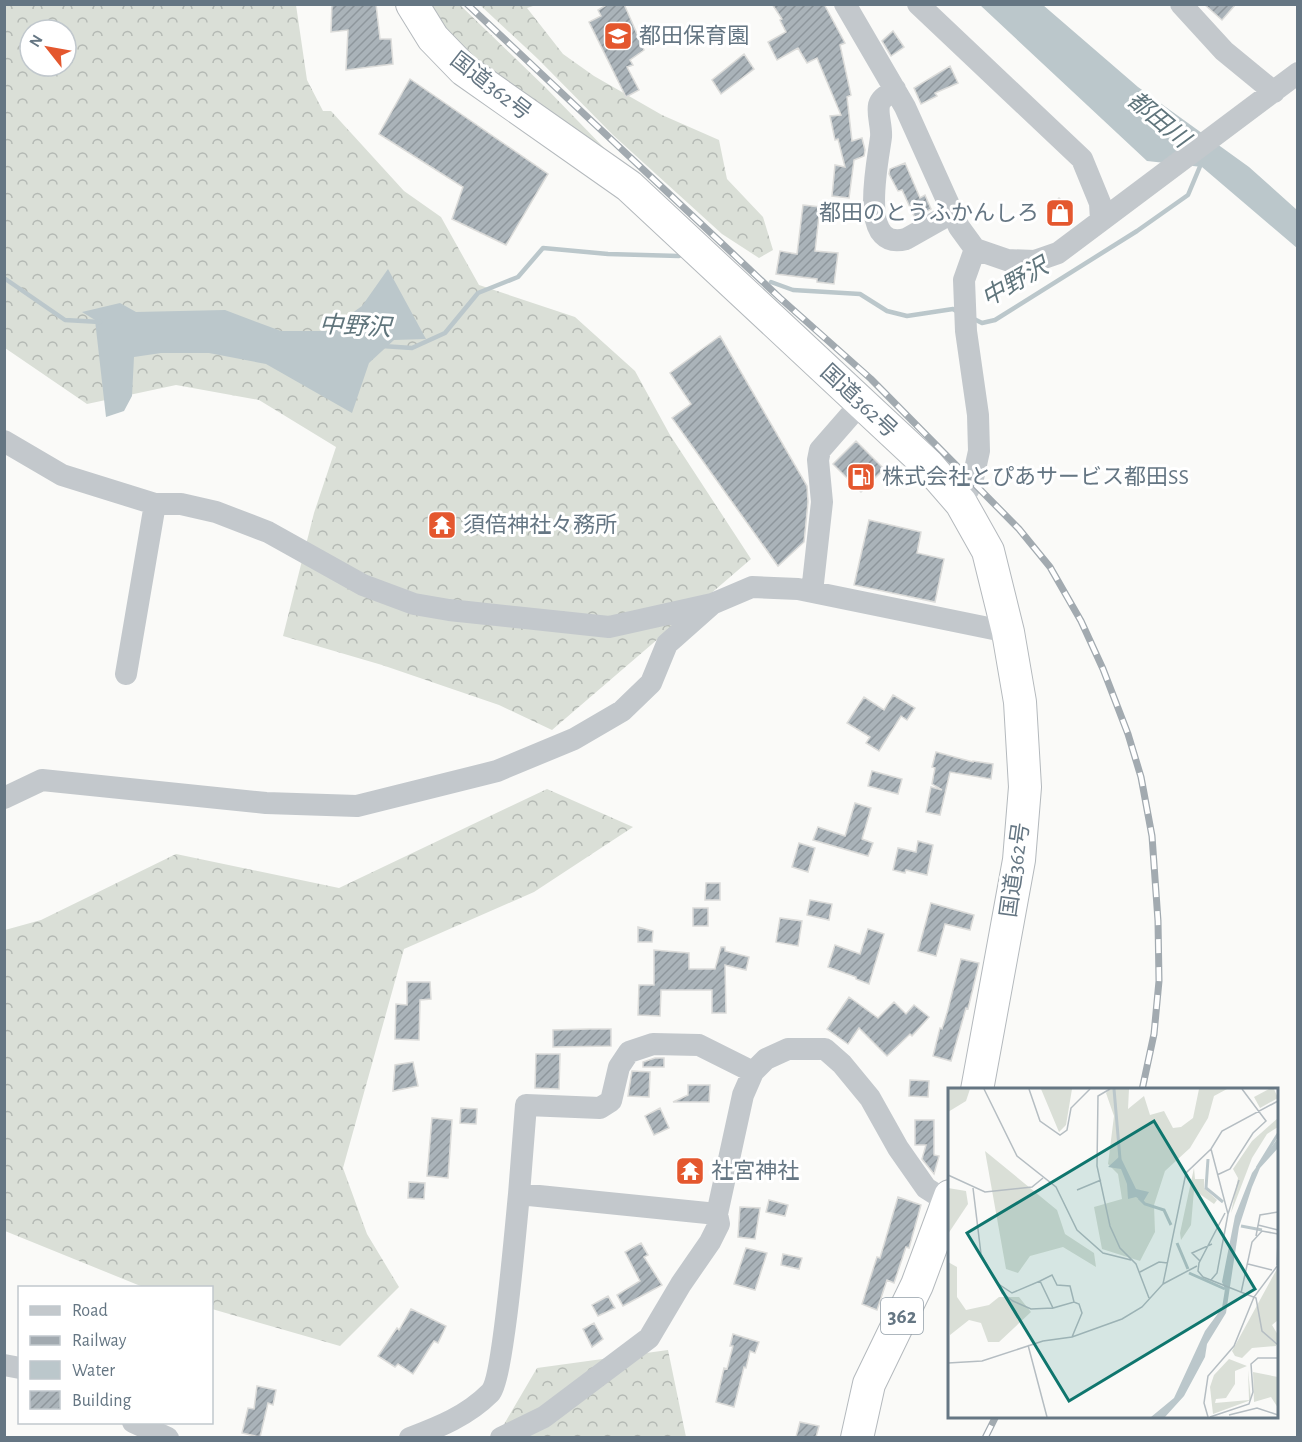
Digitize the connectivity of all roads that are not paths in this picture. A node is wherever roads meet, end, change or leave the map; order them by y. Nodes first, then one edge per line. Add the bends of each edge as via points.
1 (412, 4) edge
2 (845, 4) edge
3 (918, 4) edge
4 (1181, 4) edge
5 (1298, 73) edge
6 (895, 89) junction
7 (1268, 96) junction
8 (952, 213) junction
9 (1101, 220) junction
10 (975, 249) junction
11 (861, 403) junction
12 (4, 441) edge
13 (961, 503) junction
14 (155, 504) junction
15 (812, 592) junction
16 (712, 604) junction
17 (1008, 632) junction
18 (126, 674) dead end
19 (4, 798) edge
20 (753, 1072) junction
21 (977, 1088) edge
22 (519, 1194) junction
23 (948, 1198) edge
24 (948, 1202) edge
25 (717, 1214) junction
26 (138, 1424) edge
27 (168, 1437) edge
28 (410, 1437) edge
29 (501, 1437) edge
30 (857, 1437) edge

1 - 11 highway, 国道362号 via 433,38 464,70 628,186
2 - 6 street
3 - 9 street via 1082,159 1100,203
4 - 7 street
5 - 7 street
6 - 8 street
6 - 8 street via 879,105 882,128 874,199 880,232 891,240 906,239
7 - 9 street
8 - 10 street
9 - 10 street via 1058,253 1035,261 1007,260
10 - 13 street via 964,280 980,451 972,483
11 - 13 highway, 国道362号 via 928,465
11 - 15 street via 820,450 822,514
12 - 14 street via 62,475
13 - 17 highway, 国道362号 via 988,551
14 - 16 street via 181,504 216,512 268,532 363,585 414,604 609,627
14 - 18 street
15 - 16 street via 752,587
15 - 17 street
16 - 19 street via 667,644 651,683 622,711 574,739 496,771 357,806 266,803 42,780
17 - 21 highway, 国道362号 via 1020,702 1025,787 1019,860
20 - 22 street via 699,1045 653,1044 629,1052 620,1067 611,1101 600,1108 526,1105
20 - 23 street via 766,1059 788,1048 825,1049 870,1098 898,1148 927,1188
20 - 25 street via 743,1095
22 - 25 street
22 - 28 street via 502,1352 492,1392 452,1422
24 - 30 highway, 362 via 917,1285 869,1384
25 - 29 street via 719,1224 710,1242 649,1338 544,1417
26 - 27 street

